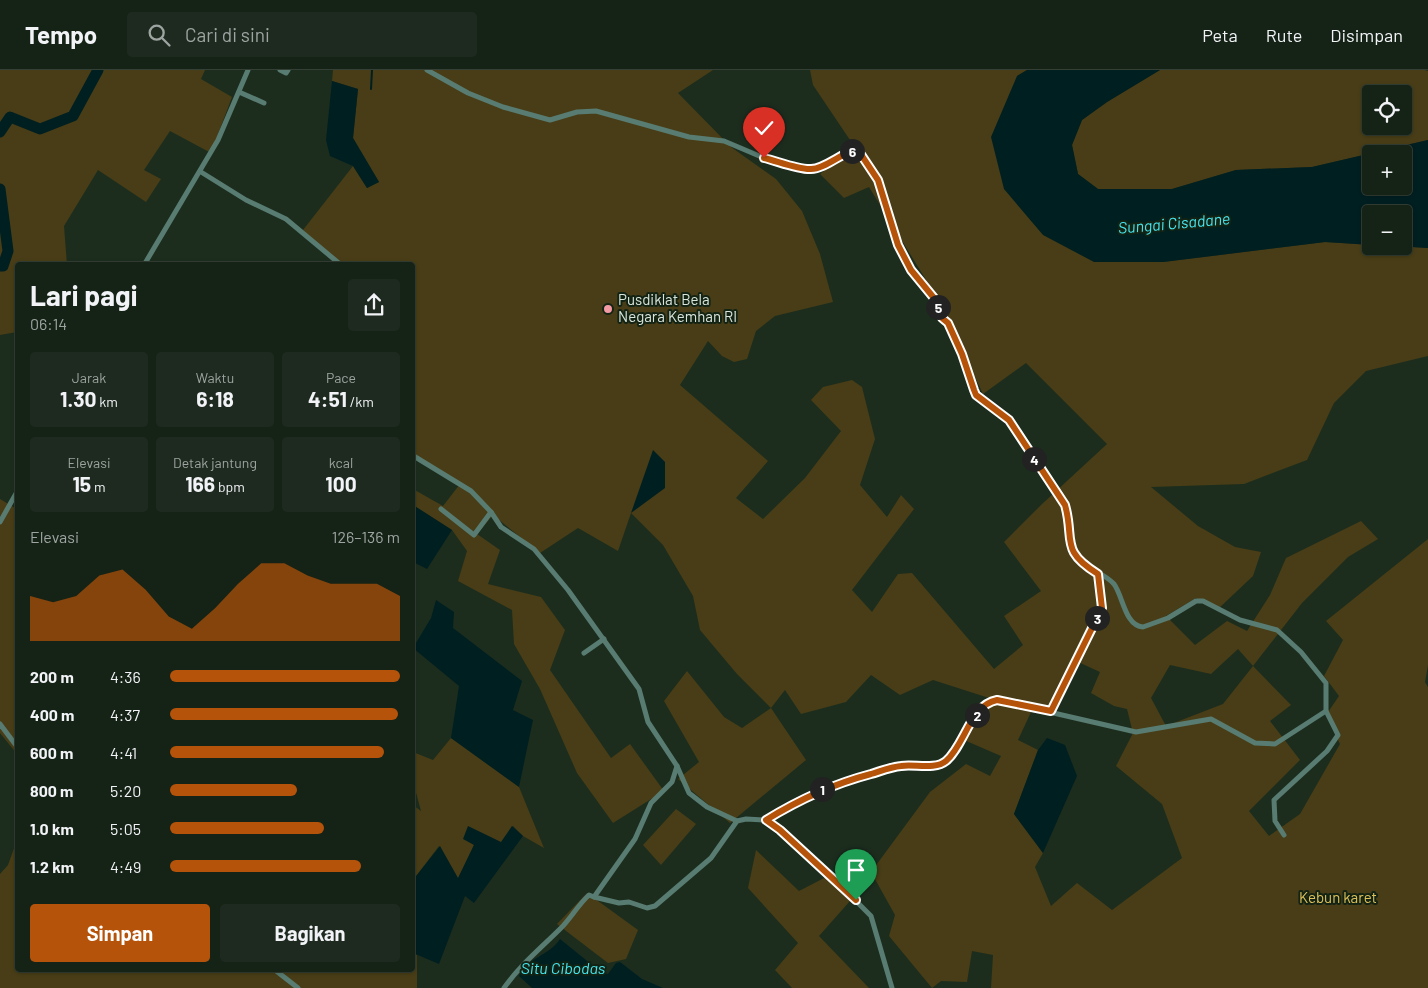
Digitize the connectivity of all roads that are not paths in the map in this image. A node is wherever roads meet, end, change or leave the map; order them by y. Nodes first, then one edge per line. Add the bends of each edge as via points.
1 (248, 70) edge
2 (280, 70) edge
3 (288, 70) edge
4 (427, 70) edge
5 (239, 92) junction
6 (264, 103) dead end
7 (201, 172) junction
8 (146, 262) edge
9 (337, 262) edge
10 (415, 457) edge
11 (15, 495) edge
12 (441, 509) dead end
13 (491, 512) junction
14 (0, 522) edge
15 (1098, 574) junction
16 (604, 639) junction
17 (584, 653) dead end
18 (1051, 711) junction
19 (1326, 711) junction
20 (0, 724) edge
21 (15, 744) edge
22 (678, 766) junction
23 (766, 820) junction
24 (738, 821) junction
25 (1284, 835) dead end
26 (594, 896) junction
27 (278, 972) edge
28 (298, 988) edge
29 (504, 988) edge
30 (892, 988) edge

1 - 5 street
2 - 3 street
4 - 15 street via 468,94 550,120 596,111 689,137 724,140 764,158 811,169 858,150 878,180 898,245 911,270 934,298 942,318 948,323 976,395 1009,420 1065,505 1073,553
5 - 6 street
5 - 7 street
7 - 8 street via 190,184
7 - 9 street via 246,200 286,219
10 - 13 street via 471,491
11 - 14 street
12 - 13 street via 474,534
13 - 16 street via 501,527 534,549
15 - 18 street via 1102,608
15 - 19 street via 1115,585 1132,622 1139,627 1168,618 1196,601 1203,601 1240,620 1277,630 1301,652 1326,683
16 - 17 street
16 - 22 street via 639,689 648,722
18 - 19 street via 1136,732 1211,719 1255,743 1275,744
18 - 23 street via 990,701 981,709 947,760 937,765 900,766 842,781 797,800
19 - 25 street via 1338,735 1327,751 1274,800 1275,821
20 - 21 street
22 - 24 street via 689,793 707,807
22 - 26 street via 672,782 651,803 635,839
23 - 24 street
23 - 30 street via 821,866 871,916
24 - 26 street via 711,858 655,906 647,908
26 - 29 street via 582,901 562,927 517,969
27 - 28 street

